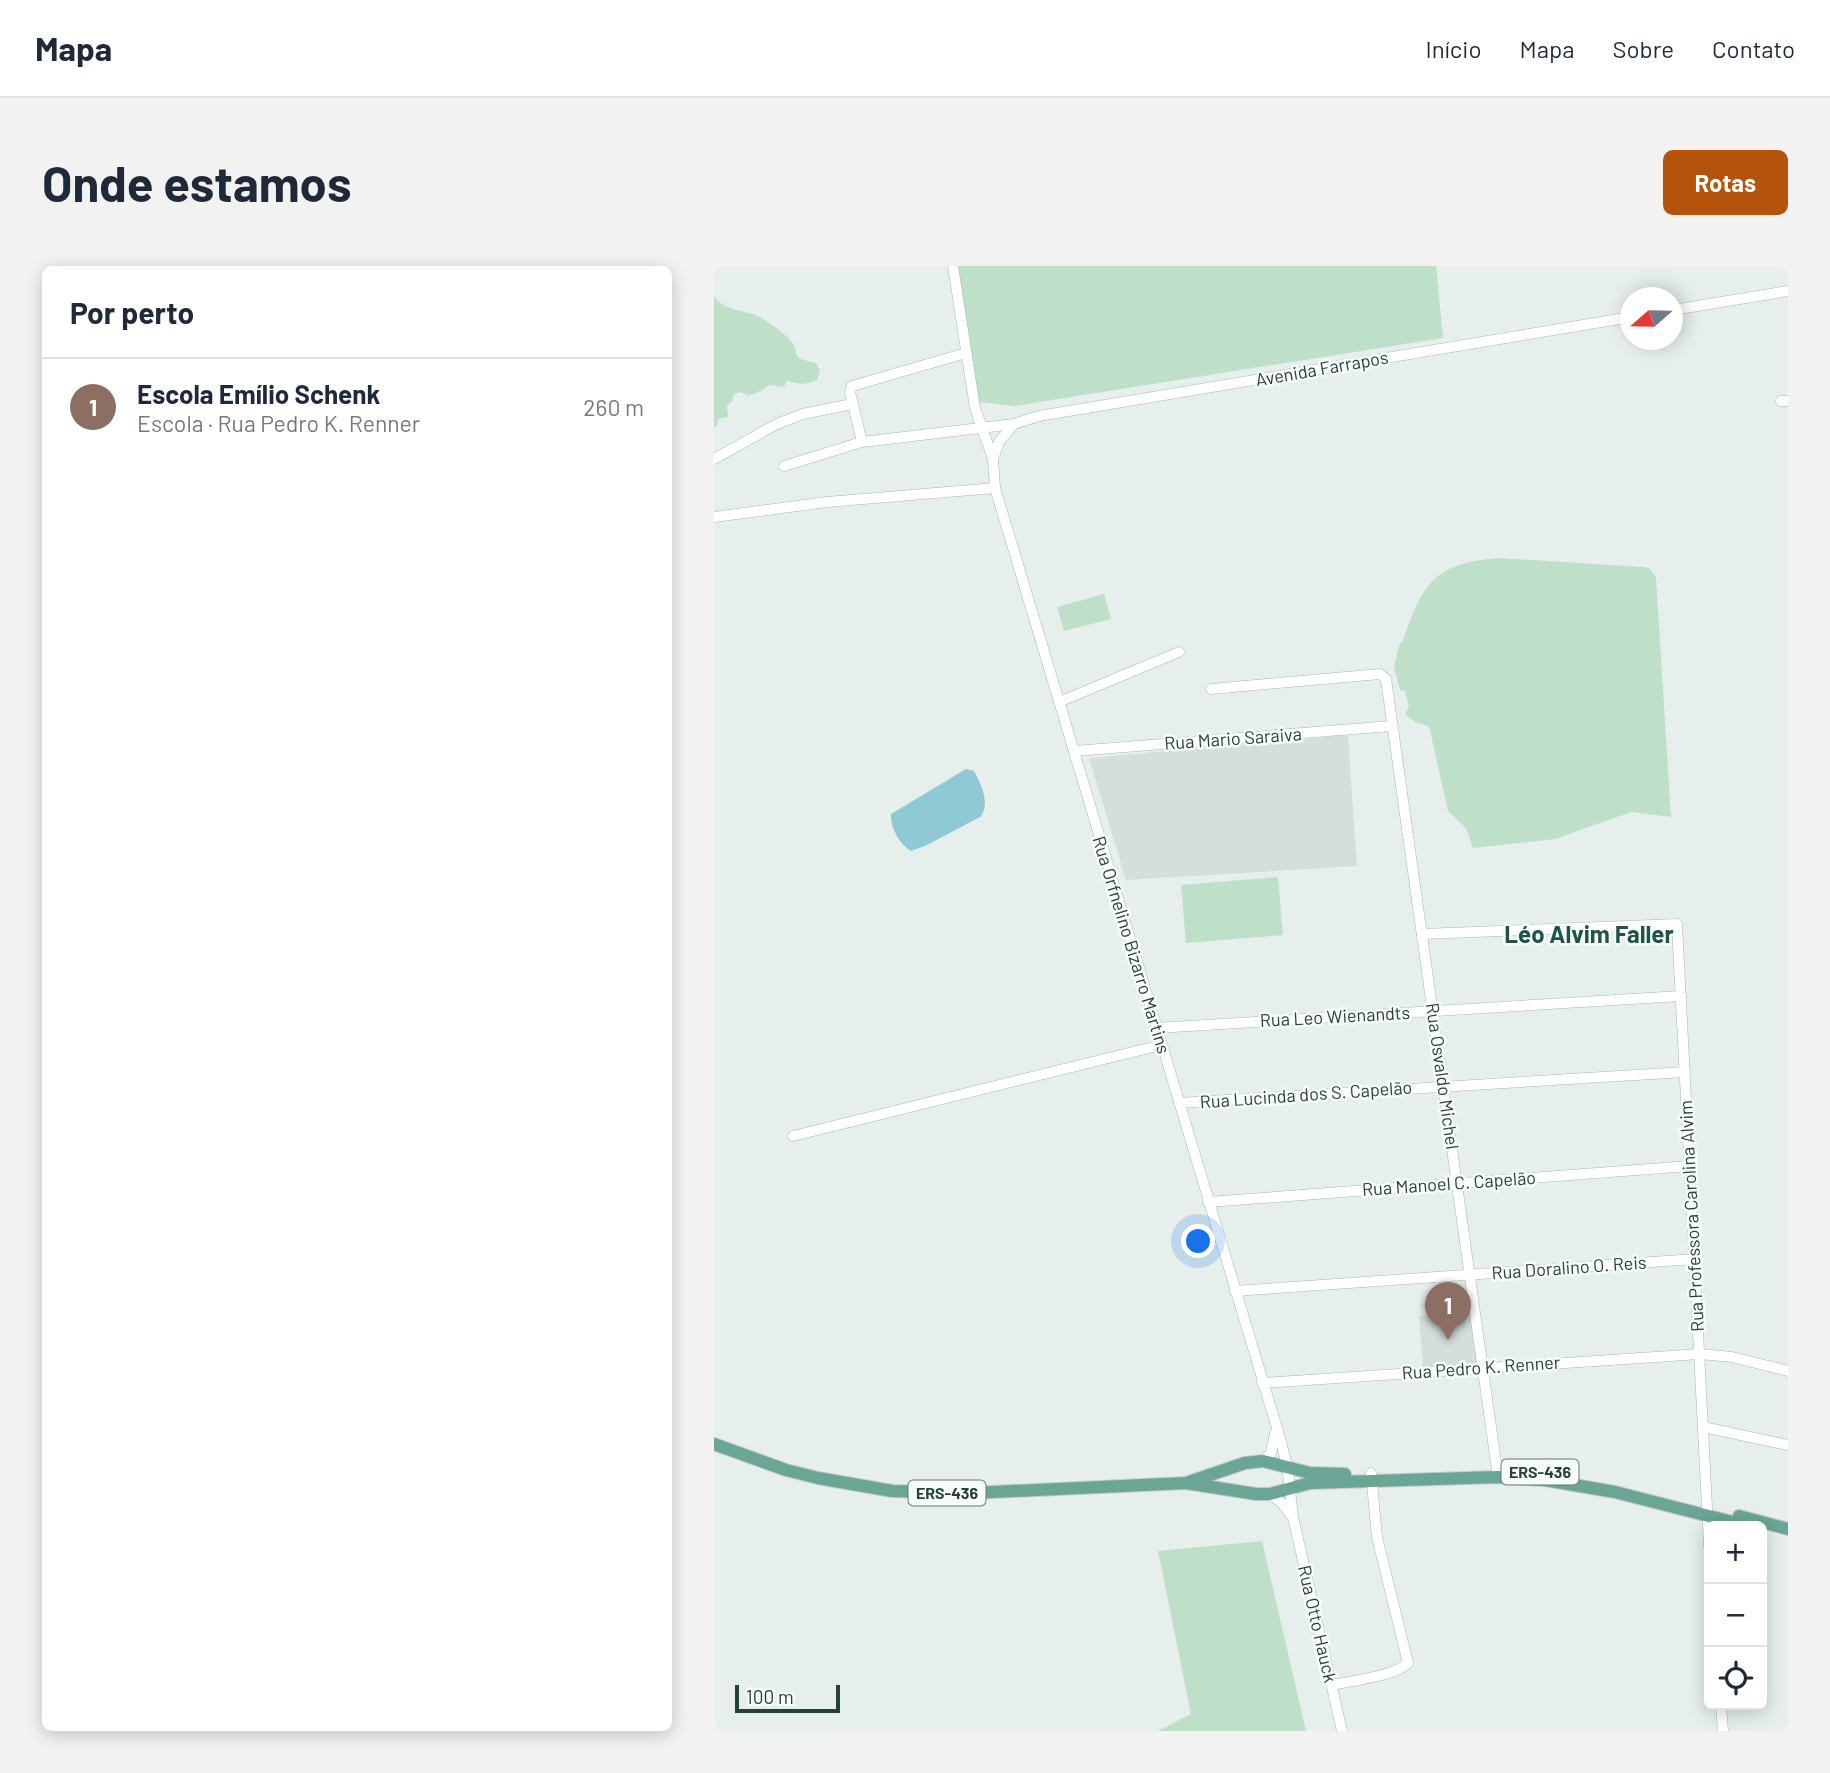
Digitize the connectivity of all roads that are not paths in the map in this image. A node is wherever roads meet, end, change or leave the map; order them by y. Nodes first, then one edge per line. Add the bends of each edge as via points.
1 (953, 266) edge
2 (1788, 290) edge
3 (1683, 308) edge
4 (1620, 319) edge
5 (966, 353) junction
6 (852, 404) junction
7 (1014, 424) junction
8 (981, 427) junction
9 (862, 442) junction
10 (714, 459) edge
11 (993, 459) junction
12 (784, 466) dead end
13 (995, 488) junction
14 (714, 517) edge
15 (1178, 652) dead end
16 (1211, 689) dead end
17 (1059, 702) junction
18 (1392, 726) junction
19 (1073, 751) junction
20 (1422, 934) junction
21 (1681, 996) junction
22 (1432, 1011) junction
23 (1156, 1028) junction
24 (1161, 1045) junction
25 (1685, 1072) junction
26 (1443, 1087) junction
27 (1179, 1103) junction
28 (793, 1136) dead end
29 (1690, 1166) junction
30 (1457, 1183) junction
31 (1208, 1202) junction
32 (1695, 1259) junction
33 (1470, 1275) junction
34 (1235, 1291) junction
35 (1700, 1354) junction
36 (1483, 1368) junction
37 (1788, 1371) edge
38 (1262, 1383) junction
39 (1703, 1427) junction
40 (1276, 1429) junction
41 (714, 1444) edge
42 (1788, 1445) edge
43 (1263, 1461) junction
44 (1245, 1463) junction
45 (1286, 1465) junction
46 (1498, 1473) junction
47 (1371, 1476) junction
48 (1186, 1483) junction
49 (1288, 1487) junction
50 (1245, 1493) junction
51 (1270, 1494) junction
52 (1708, 1511) junction
53 (1293, 1517) junction
54 (1708, 1521) edge
55 (1735, 1521) edge
56 (1788, 1529) edge
57 (1767, 1531) edge
58 (1788, 1537) edge
59 (1332, 1685) junction
60 (1721, 1710) edge
61 (1342, 1731) edge
62 (1723, 1731) edge

1 - 5 street, Rua Orfnelino Bizarro Martins
2 - 3 street
4 - 7 street, Avenida Farrapos via 1039,416
5 - 6 street via 857,383 850,392
5 - 8 street, Rua Orfnelino Bizarro Martins
6 - 9 street
6 - 10 street via 777,424
7 - 8 street, Avenida Farrapos
7 - 11 street via 999,442
8 - 9 street, Avenida Farrapos
8 - 11 street, Rua Orfnelino Bizarro Martins
9 - 12 street, Avenida Farrapos
11 - 13 street, Rua Orfnelino Bizarro Martins
13 - 14 street
13 - 17 street, Rua Orfnelino Bizarro Martins
15 - 17 street
16 - 18 street, Rua Osvaldo Michel via 1384,675
17 - 19 street, Rua Orfnelino Bizarro Martins
18 - 19 street, Rua Mario Saraiva
18 - 20 street, Rua Osvaldo Michel
19 - 23 street, Rua Orfnelino Bizarro Martins
20 - 21 street, Rua Professora Carolina Alvim via 1677,924
20 - 22 street, Rua Osvaldo Michel
21 - 22 street, Rua Leo Wienandts
21 - 25 street, Rua Professora Carolina Alvim
22 - 23 street, Rua Leo Wienandts
22 - 26 street, Rua Osvaldo Michel
23 - 24 street, Rua Orfnelino Bizarro Martins
24 - 27 street, Rua Orfnelino Bizarro Martins
24 - 28 street
25 - 26 street, Rua Lucinda dos S. Capelão
25 - 29 street, Rua Professora Carolina Alvim
26 - 27 street, Rua Lucinda dos S. Capelão
26 - 30 street, Rua Osvaldo Michel
27 - 31 street, Rua Orfnelino Bizarro Martins
29 - 30 street, Rua Manoel C. Capelão
29 - 32 street, Rua Professora Carolina Alvim
30 - 31 street, Rua Manoel C. Capelão
30 - 33 street, Rua Osvaldo Michel
31 - 34 street, Rua Orfnelino Bizarro Martins
32 - 33 street, Rua Doralino O. Reis
32 - 35 street, Rua Professora Carolina Alvim
33 - 34 street, Rua Doralino O. Reis
33 - 36 street, Rua Osvaldo Michel
34 - 38 street, Rua Orfnelino Bizarro Martins
35 - 36 street, Rua Pedro K. Renner
35 - 37 street, Rua Pedro K. Renner
35 - 39 street, Rua Professora Carolina Alvim
36 - 38 street, Rua Pedro K. Renner
36 - 46 street, Rua Osvaldo Michel
38 - 40 street, Rua Orfnelino Bizarro Martins
39 - 42 street
39 - 52 street, Rua Professora Carolina Alvim
40 - 43 street via 1271,1453
40 - 45 street, Rua Orfnelino Bizarro Martins
41 - 48 main road, ERS-436 via 797,1473 892,1491 972,1493
43 - 44 main road, ERS-436
43 - 45 main road, ERS-436
44 - 48 main road, ERS-436
44 - 50 main road via 1237,1474
45 - 47 main road, ERS-436 via 1310,1473
45 - 49 street, Rua Orfnelino Bizarro Martins
46 - 47 main road, ERS-436
46 - 52 main road, ERS-436 via 1547,1472 1618,1484
47 - 49 main road, ERS-436
47 - 59 street via 1377,1537 1409,1660 1393,1671
48 - 50 main road, ERS-436
49 - 51 main road, ERS-436
49 - 53 street, Rua Orfnelino Bizarro Martins
50 - 51 main road, ERS-436
51 - 53 street
52 - 54 street, Rua Professora Carolina Alvim
52 - 55 main road, ERS-436
52 - 56 main road, ERS-436
53 - 59 street, Rua Otto Hauck
57 - 58 main road
59 - 61 street, Rua Otto Hauck
60 - 62 street

